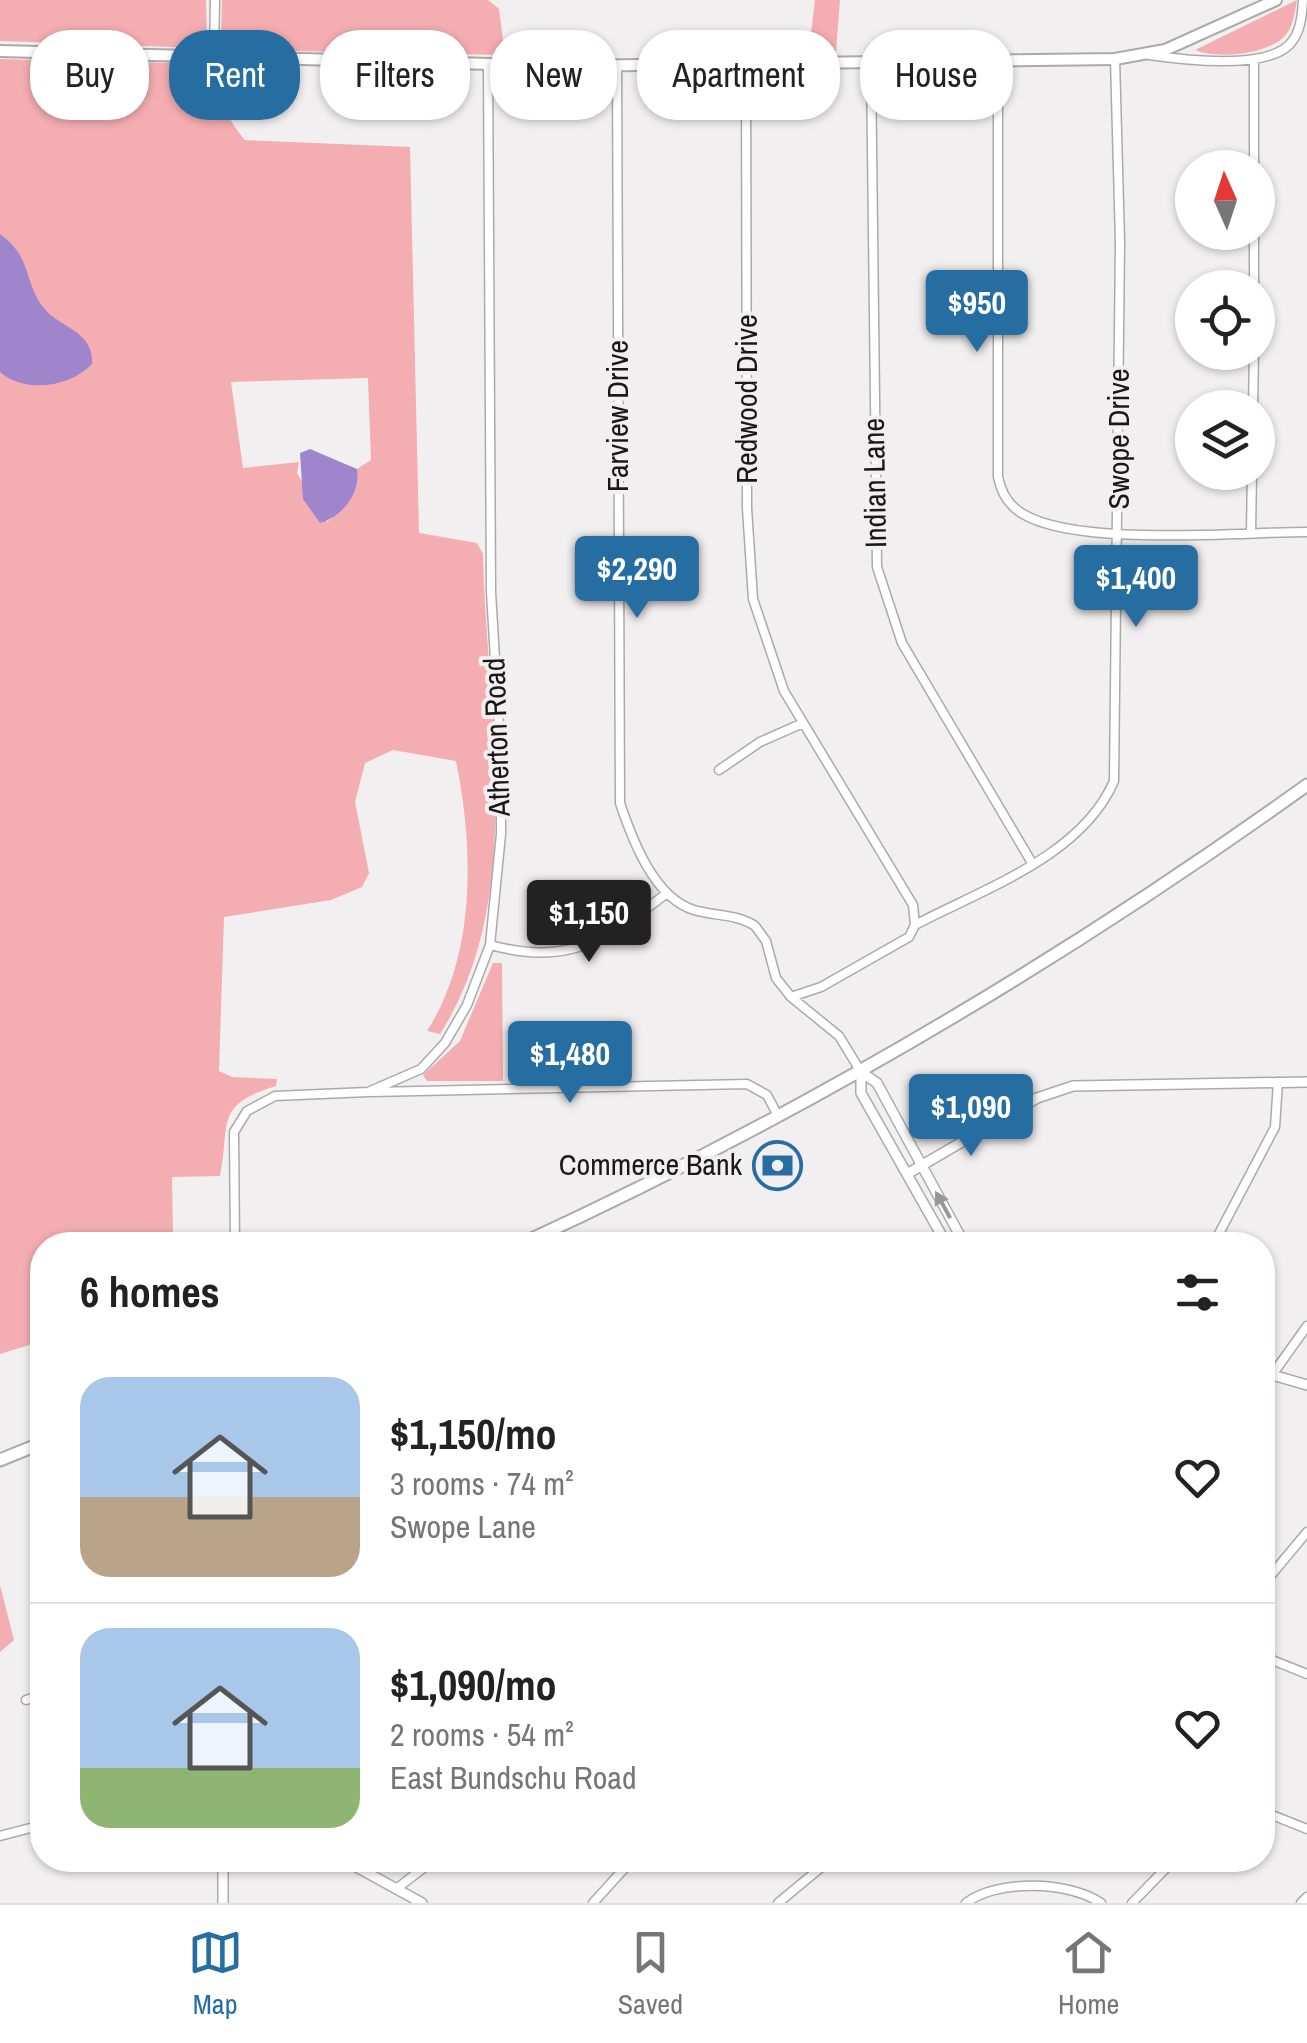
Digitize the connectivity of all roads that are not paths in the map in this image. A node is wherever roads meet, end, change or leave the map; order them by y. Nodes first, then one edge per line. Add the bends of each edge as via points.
1 (215, 0) edge
2 (1276, 0) edge
3 (1303, 0) edge
4 (214, 30) edge
5 (0, 51) edge
6 (169, 54) edge
7 (1149, 55) junction
8 (300, 58) edge
9 (1115, 59) junction
10 (1254, 59) junction
11 (1013, 61) edge
12 (488, 63) joint
13 (617, 65) joint
14 (637, 65) edge
15 (746, 120) edge
16 (871, 120) edge
17 (997, 120) edge
18 (1254, 150) edge
19 (1252, 490) edge
20 (1118, 532) junction
21 (1251, 532) junction
22 (1307, 532) edge
23 (804, 723) junction
24 (719, 770) dead end
25 (1307, 785) edge
26 (1032, 863) junction
27 (668, 893) junction
28 (915, 925) junction
29 (490, 945) junction
30 (790, 997) junction
31 (861, 1072) junction
32 (1278, 1082) junction
33 (1307, 1082) edge
34 (368, 1092) junction
35 (778, 1116) junction
36 (901, 1128) junction
37 (886, 1136) junction
38 (921, 1165) junction
39 (907, 1174) junction
40 (235, 1232) edge
41 (545, 1232) edge
42 (940, 1232) edge
43 (958, 1232) edge
44 (1220, 1232) edge
45 (1307, 1326) edge
46 (1275, 1364) edge
47 (1275, 1376) edge
48 (1307, 1386) edge
49 (30, 1448) edge
50 (0, 1460) edge
51 (1307, 1532) edge
52 (1275, 1570) edge
53 (1275, 1661) edge
54 (1307, 1674) edge
55 (30, 1699) edge
56 (26, 1700) dead end
57 (1275, 1815) edge
58 (30, 1828) edge
59 (1307, 1829) edge
60 (0, 1836) edge
61 (223, 1872) edge
62 (365, 1872) edge
63 (419, 1872) edge
64 (621, 1872) edge
65 (815, 1872) edge
66 (1162, 1872) edge
67 (396, 1890) junction
68 (1307, 1897) edge
69 (223, 1903) edge
70 (422, 1903) edge
71 (593, 1903) edge
72 (778, 1903) edge
73 (966, 1903) edge
74 (1101, 1903) edge
75 (1132, 1903) edge
76 (1301, 1903) edge

1 - 4 street
2 - 7 main road
3 - 10 street via 1298,34
5 - 6 main road
7 - 9 main road
7 - 10 street
8 - 12 main road
9 - 11 main road
9 - 20 street, Swope Drive
10 - 18 street
12 - 29 street, Atherton Road via 491,592 502,759
13 - 14 main road
13 - 27 street, Farview Drive via 618,773 632,838
15 - 23 street, Redwood Drive via 750,575 766,644
16 - 26 street, Indian Lane via 877,567 902,643
17 - 20 street via 1000,485 1012,507 1032,519
19 - 21 street
20 - 21 street
20 - 26 street, Swope Drive via 1114,781 1084,826
21 - 22 street
23 - 24 street
23 - 28 street, Redwood Drive via 913,904
25 - 31 highway via 1098,928
26 - 28 street, Swope Drive
27 - 29 street via 575,951 543,954
27 - 30 street via 691,909 755,926
28 - 30 street, Swope Drive via 909,937 821,987
29 - 34 street, Atherton Road via 467,1005 432,1059
30 - 31 street via 839,1036
31 - 35 highway
31 - 36 street via 877,1083
31 - 37 street via 861,1093
32 - 33 street
32 - 38 street via 1073,1086 1037,1098
32 - 44 street via 1275,1127
34 - 35 street via 746,1084 767,1094
34 - 40 street, Atherton Road via 275,1096 247,1111 234,1132
35 - 41 highway
36 - 37 street
36 - 38 street
37 - 39 street
38 - 39 street
43 -> 38 street
39 - 42 street
45 - 46 street
47 - 48 street
49 - 50 highway
51 - 52 street
53 - 54 street
55 - 56 street
57 - 59 street
58 - 60 street
61 - 69 street
62 - 67 street
63 - 67 street
64 - 71 street
65 - 72 street
66 - 75 street
67 - 70 street
68 - 76 street
73 - 74 street via 989,1890 1014,1887 1082,1894

